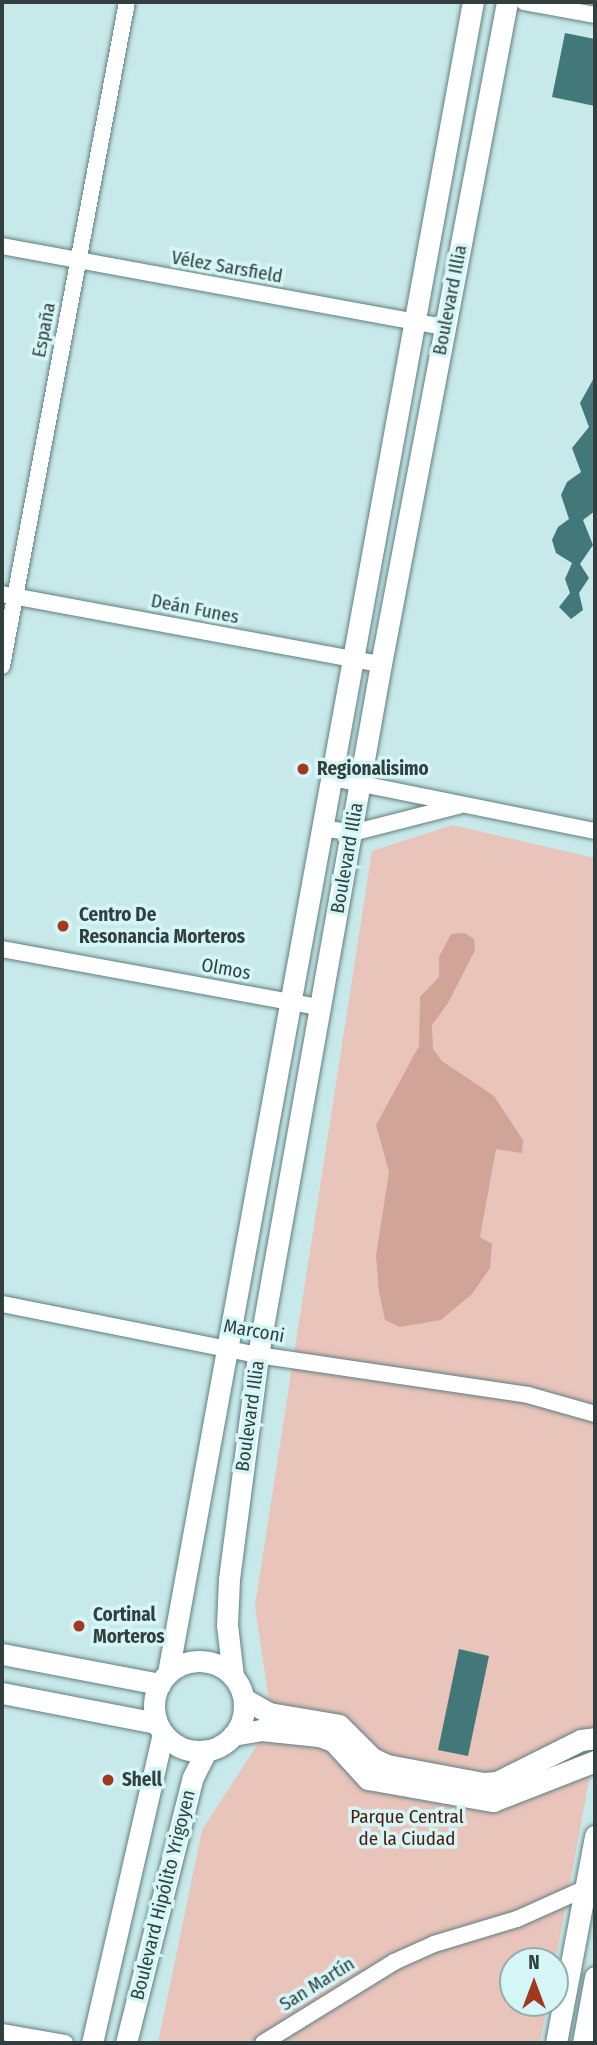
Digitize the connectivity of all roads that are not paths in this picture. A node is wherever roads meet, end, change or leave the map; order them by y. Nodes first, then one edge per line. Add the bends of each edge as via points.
1 (127, 2) edge
2 (472, 2) edge
3 (507, 2) edge
4 (524, 2) edge
5 (595, 15) edge
6 (2, 246) edge
7 (78, 261) junction
8 (413, 322) junction
9 (445, 327) junction
10 (8, 595) edge
11 (352, 660) junction
12 (382, 664) junction
13 (2, 666) edge
14 (332, 778) junction
15 (360, 784) junction
16 (464, 804) junction
17 (322, 828) junction
18 (595, 831) edge
19 (352, 833) junction
20 (2, 949) edge
21 (290, 1002) junction
22 (319, 1007) junction
23 (2, 1304) edge
24 (229, 1348) junction
25 (258, 1355) junction
26 (595, 1414) edge
27 (2, 1654) edge
28 (233, 1676) junction
29 (164, 1678) junction
30 (2, 1693) edge
31 (244, 1699) junction
32 (160, 1728) junction
33 (233, 1735) junction
34 (595, 1738) edge
35 (207, 1750) junction
36 (595, 1761) edge
37 (428, 1781) junction
38 (595, 1836) edge
39 (590, 1886) edge
40 (595, 1978) edge
41 (2, 2032) edge
42 (65, 2043) edge
43 (92, 2043) edge
44 (126, 2043) edge
45 (263, 2043) edge
46 (556, 2043) edge
47 (583, 2043) edge

1 - 7 street, España
2 - 8 street, Boulevard Illia
3 - 9 street, Boulevard Illia
4 - 5 street
6 - 7 street, Vélez Sarsfield
7 - 8 street, Vélez Sarsfield
7 - 10 street, España
8 - 9 street, Vélez Sarsfield
8 - 11 street, Boulevard Illia
9 - 12 street, Boulevard Illia
10 - 11 street, Deán Funes
10 - 13 street, España
11 - 12 street, Deán Funes
11 - 14 street, Boulevard Illia
12 - 15 street, Boulevard Illia
14 - 15 street
14 - 17 street, Boulevard Illia
15 - 16 street
15 - 19 street, Boulevard Illia
16 - 18 street
16 - 19 street
17 - 19 street
17 - 21 street, Boulevard Illia
19 - 22 street, Boulevard Illia
20 - 21 street, Olmos
21 - 22 street, Olmos
21 - 24 street, Boulevard Illia
22 - 25 street, Boulevard Illia
23 - 24 street, Marconi
24 - 25 street, Marconi
24 - 29 street, Boulevard Illia
25 - 26 street, Marconi via 528,1395
25 - 28 street, Boulevard Illia via 229,1579 227,1625
27 - 29 street
28 - 29 street via 222,1667 194,1661
28 - 31 street
29 - 32 street via 154,1710
30 - 32 street
31 - 33 street via 240,1725
31 - 37 street via 270,1713 331,1722 372,1758
32 - 35 street via 183,1748
32 - 43 street, Boulevard Hipólito Yrigoyen
33 - 35 street
33 - 37 street via 261,1730 319,1736 333,1741 368,1779
34 - 37 street via 581,1740 497,1782
35 - 44 street, Boulevard Hipólito Yrigoyen via 193,1777
36 - 37 street via 507,1799
38 - 39 street
39 - 45 street, San Martín via 517,1919 434,1944 394,1962
39 - 46 street
40 - 47 street
41 - 42 street

